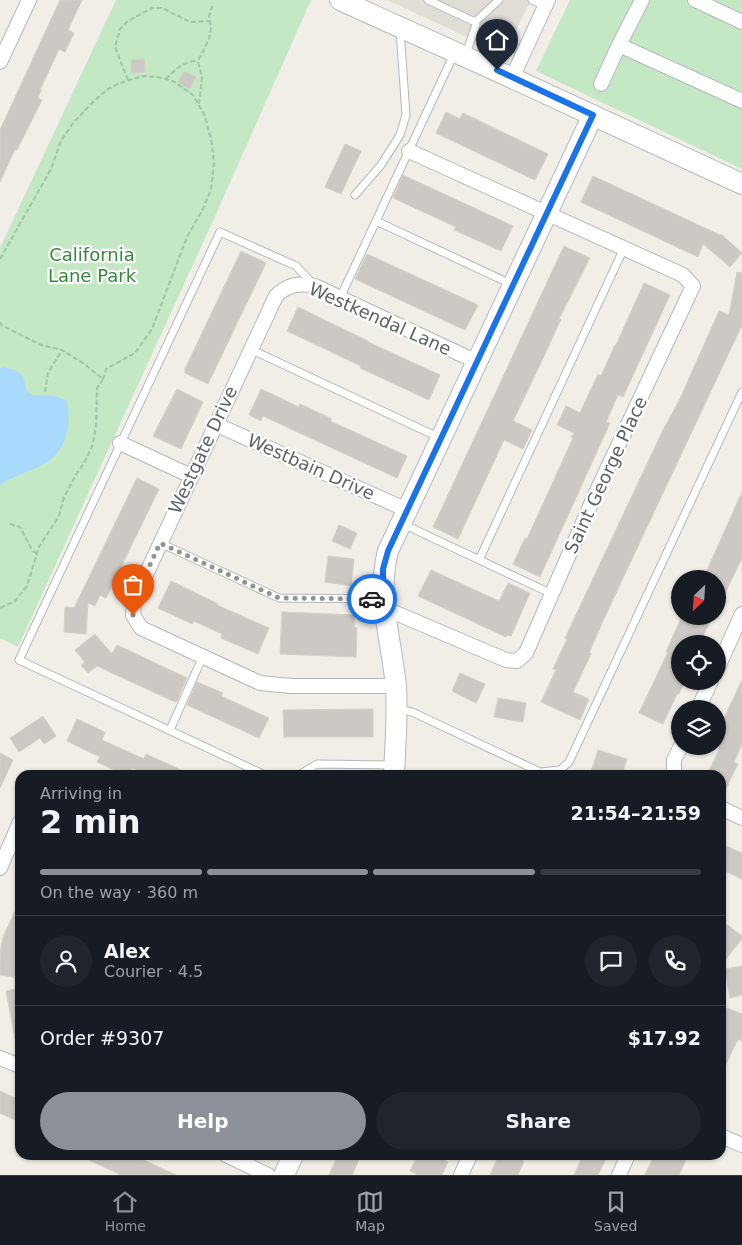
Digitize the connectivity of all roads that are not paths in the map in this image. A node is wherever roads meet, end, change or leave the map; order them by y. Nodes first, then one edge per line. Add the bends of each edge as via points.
1 (30, 0) edge
2 (340, 0) edge
3 (428, 0) edge
4 (499, 0) edge
5 (532, 0) edge
6 (642, 0) edge
7 (695, 0) edge
8 (547, 3) edge
9 (475, 22) junction
10 (742, 22) edge
11 (400, 27) junction
12 (619, 45) junction
13 (460, 54) junction
14 (0, 62) edge
15 (512, 78) junction
16 (601, 84) dead end
17 (742, 101) edge
18 (593, 115) junction
19 (409, 151) junction
20 (742, 184) edge
21 (355, 196) dead end
22 (547, 213) junction
23 (376, 221) junction
24 (624, 248) junction
25 (513, 285) junction
26 (315, 286) junction
27 (283, 289) joint
28 (340, 298) junction
29 (250, 349) junction
30 (477, 362) junction
31 (742, 392) edge
32 (215, 424) junction
33 (441, 438) junction
34 (120, 443) junction
35 (191, 476) junction
36 (404, 517) junction
37 (160, 543) junction
38 (479, 560) junction
39 (552, 594) junction
40 (384, 604) junction
41 (742, 614) edge
42 (726, 649) edge
43 (203, 656) junction
44 (396, 686) junction
45 (396, 709) junction
46 (170, 730) junction
47 (676, 755) edge
48 (254, 770) edge
49 (307, 770) edge
50 (394, 770) edge
51 (536, 770) edge
52 (560, 770) edge
53 (674, 770) edge
54 (726, 810) edge
55 (742, 818) edge
56 (15, 834) edge
57 (0, 868) edge
58 (0, 1058) edge
59 (15, 1064) edge
60 (726, 1138) edge
61 (742, 1145) edge
62 (236, 1160) edge
63 (291, 1160) edge
64 (468, 1160) edge
65 (626, 1160) edge
66 (268, 1175) edge
67 (284, 1175) edge
68 (460, 1175) edge
69 (619, 1175) edge

1 - 14 street
2 - 11 street
3 - 9 lane
4 - 9 lane
5 - 8 lane
6 - 12 street
7 - 10 street
8 - 15 street
9 - 13 lane
11 - 13 street
11 - 21 lane via 406,114 400,135 381,165
12 - 16 street
12 - 17 street
13 - 15 street
13 - 19 lane
15 - 18 street
18 - 20 street
18 - 22 street
19 - 22 street
19 - 23 lane
22 - 24 street
22 - 25 street
23 - 25 lane
23 - 28 lane
24 - 38 lane
24 - 39 street, Saint George Place via 683,274 694,286
25 - 30 street
26 - 27 street, Westkendal Lane via 299,284
26 - 28 street, Westkendal Lane
26 - 34 lane via 296,266 220,232
27 - 29 street, Westgate Drive via 276,296
28 - 30 street, Westkendal Lane
29 - 32 street, Westgate Drive
29 - 33 lane
30 - 33 street
31 - 52 lane via 569,762
32 - 35 street, Westgate Drive
32 - 36 street, Westbain Drive
33 - 36 street
34 - 35 street
34 - 46 lane via 19,660
35 - 37 street, Westgate Drive
36 - 38 lane
36 - 40 street via 383,569
37 - 40 lane via 279,598
37 - 43 street, Westgate Drive via 134,600 133,615 141,628
38 - 39 lane
39 - 40 street, Saint George Place via 526,653 517,661 506,660
40 - 44 street
41 - 42 street
43 - 44 street via 260,682 291,686
43 - 46 lane
44 - 45 street
45 - 50 street
45 - 51 lane via 412,712
46 - 48 lane
47 - 53 street
49 - 50 lane via 317,764
54 - 55 street
56 - 57 street
58 - 59 street
60 - 61 street
62 - 66 street
63 - 67 street
64 - 68 street
65 - 69 street

